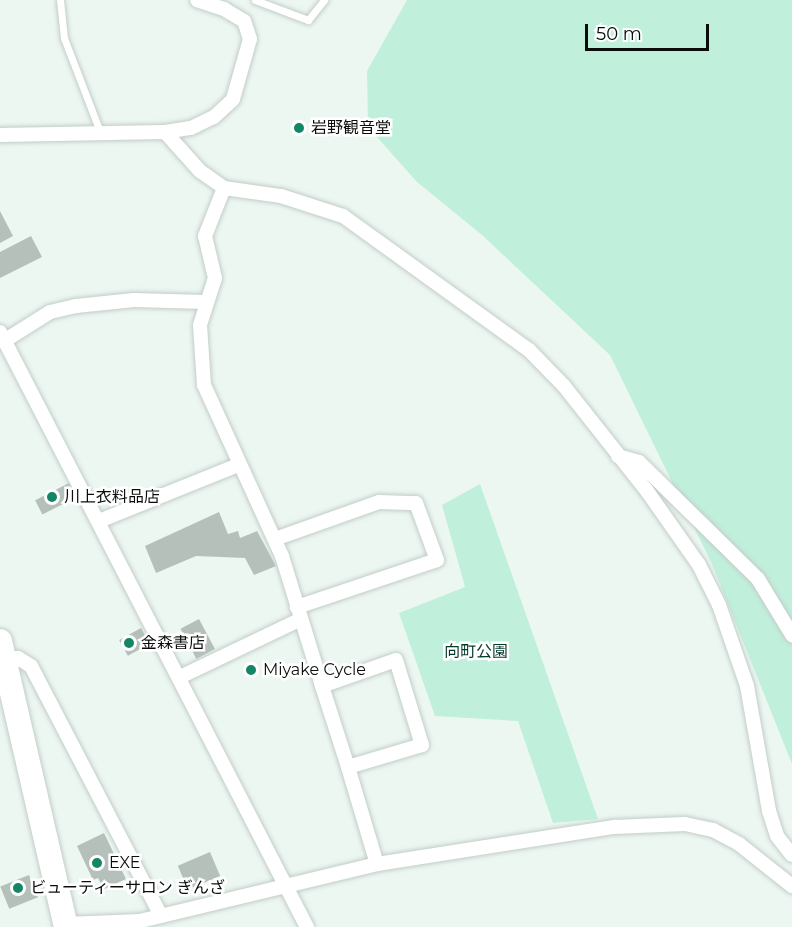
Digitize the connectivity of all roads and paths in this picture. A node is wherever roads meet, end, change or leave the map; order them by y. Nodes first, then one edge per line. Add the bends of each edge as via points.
1 (60, 0) edge
2 (255, 0) edge
3 (324, 0) edge
4 (207, 1) edge
5 (100, 132) junction
6 (165, 132) junction
7 (0, 135) edge
8 (224, 188) junction
9 (206, 302) junction
10 (2, 336) edge
11 (618, 456) junction
12 (238, 465) junction
13 (99, 521) junction
14 (274, 539) junction
15 (298, 613) junction
16 (792, 635) edge
17 (1, 652) edge
18 (180, 677) junction
19 (322, 686) junction
20 (348, 767) junction
21 (792, 855) edge
22 (377, 864) junction
23 (792, 886) edge
24 (288, 890) junction
25 (161, 916) junction
26 (65, 926) edge
27 (307, 927) edge

1 - 5 lane via 64,38
2 - 3 lane via 308,20
4 - 6 street via 244,21 250,39 233,99 214,117 191,128
5 - 6 street
5 - 7 street
6 - 8 street via 200,171
8 - 9 street via 206,236 215,278
8 - 11 street via 281,196 343,216 385,244 529,350
9 - 10 street via 134,300 76,306 50,312
9 - 12 street via 200,325 204,385
10 - 13 street
11 - 16 street via 639,462 758,579
11 - 21 street via 699,565 719,605 747,686 769,811 777,836
12 - 13 street
12 - 14 street
13 - 18 street
14 - 15 street
14 - 15 street via 379,502 416,503 437,560
15 - 18 street
15 - 19 street
17 - 25 street via 31,666
17 - 26 highway
18 - 24 street
19 - 20 street
19 - 20 street via 396,660 422,745
20 - 22 street
22 - 23 street via 615,827 685,825 712,830 739,844
22 - 24 street
24 - 25 street
24 - 27 street
25 - 26 street

